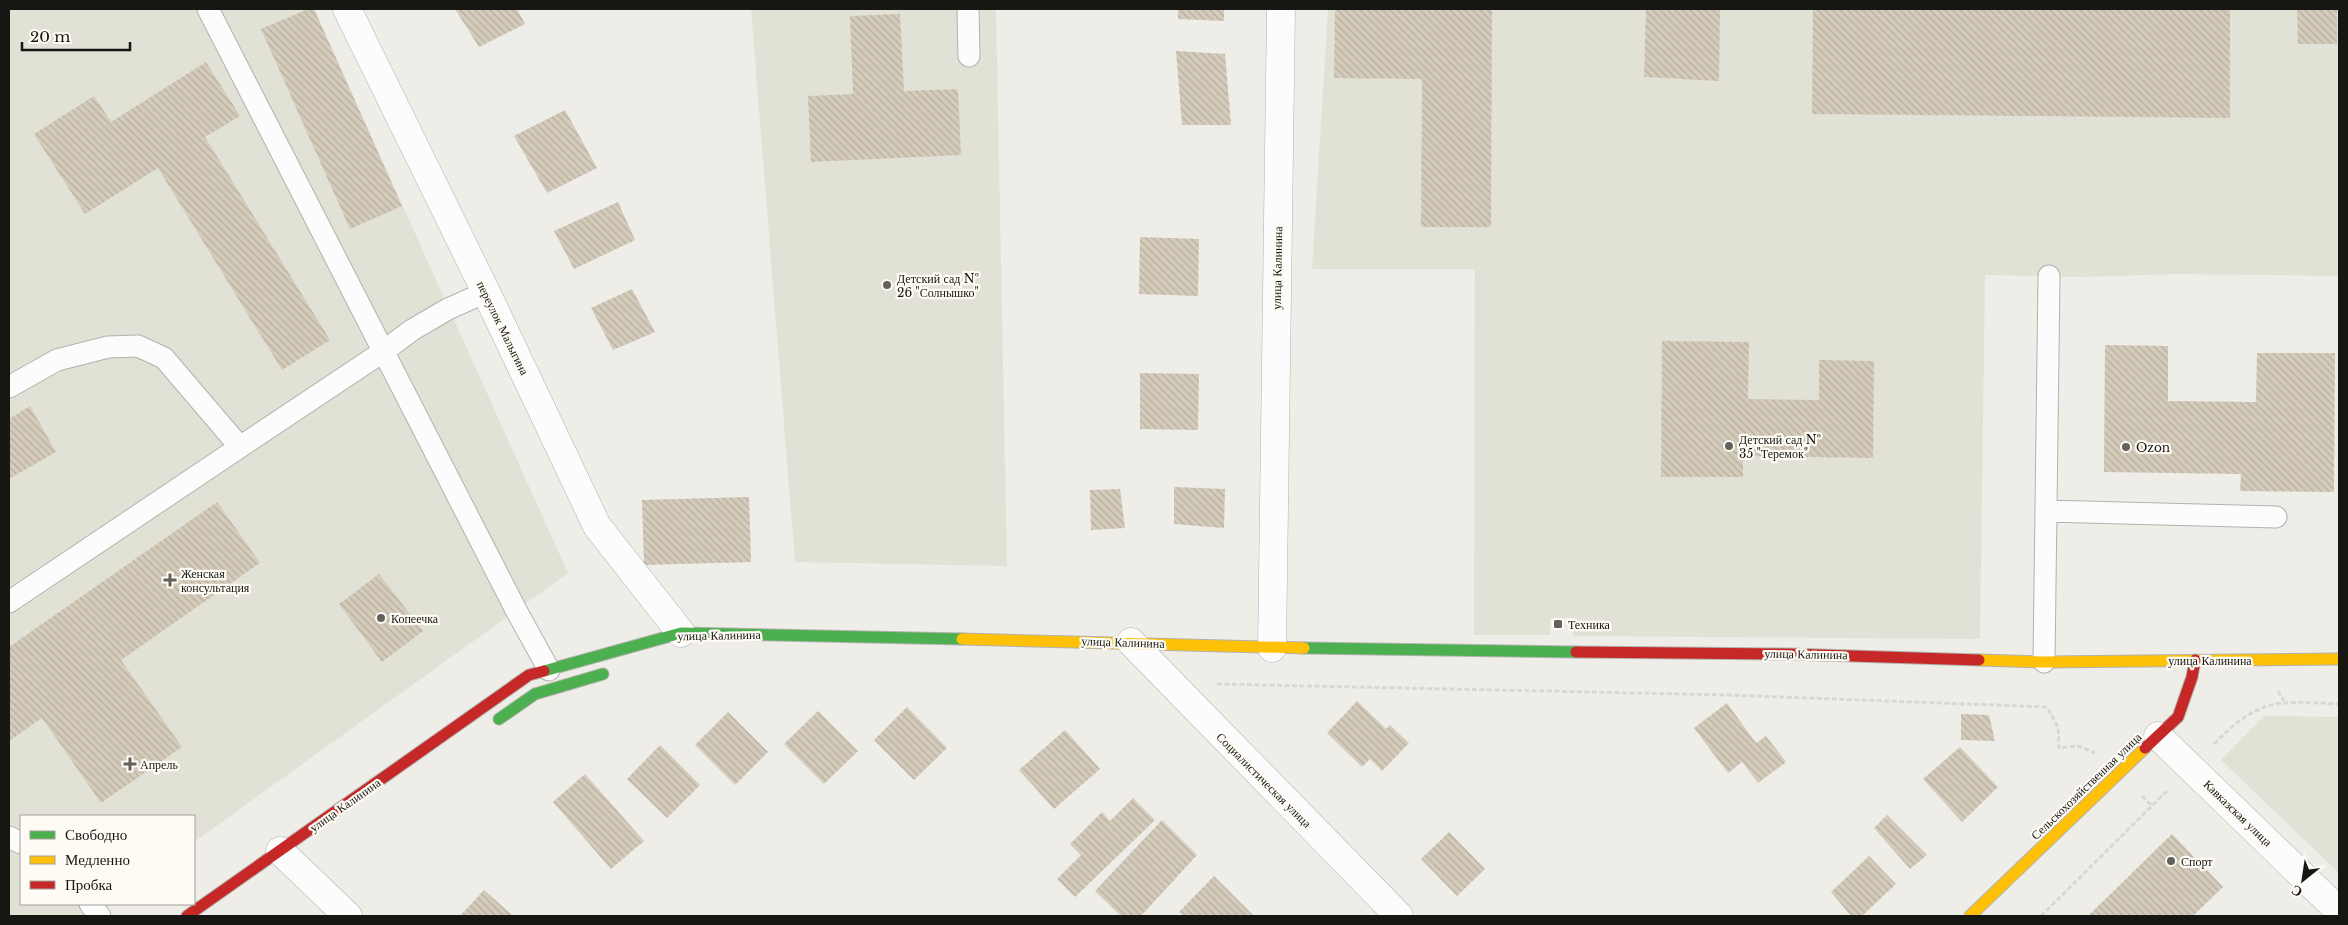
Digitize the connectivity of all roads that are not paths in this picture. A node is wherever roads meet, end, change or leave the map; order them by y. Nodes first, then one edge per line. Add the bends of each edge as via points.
1 (208, 9) edge
2 (347, 9) edge
3 (968, 9) edge
4 (1281, 9) edge
5 (969, 56) dead end
6 (2048, 276) dead end
7 (486, 292) junction
8 (384, 351) junction
9 (9, 387) edge
10 (240, 447) junction
11 (2046, 511) junction
12 (2276, 517) dead end
13 (9, 602) edge
14 (681, 633) junction
15 (1272, 648) junction
16 (2339, 659) edge
17 (2195, 660) junction
18 (1151, 662) junction
19 (2044, 662) junction
20 (549, 670) junction
21 (612, 672) dead end
22 (487, 727) dead end
23 (2158, 736) junction
24 (288, 860) junction
25 (91, 905) edge
26 (2339, 911) edge
27 (100, 916) edge
28 (187, 916) edge
29 (348, 916) edge
30 (1399, 916) edge
31 (1970, 916) edge

1 - 8 lane
2 - 7 street, переулок Малыгина
3 - 5 lane
4 - 15 street, улица Калинина
6 - 11 lane
7 - 8 lane via 434,317
7 - 14 street, переулок Малыгина via 598,526
8 - 10 lane
8 - 20 lane
9 - 10 lane via 57,360 108,347 138,346 164,358
10 - 13 lane
11 - 12 lane
11 - 19 lane
14 - 18 main road, улица Калинина
14 - 20 main road, улица Калинина
15 - 18 main road, улица Калинина
15 - 19 main road, улица Калинина via 1789,654
16 - 17 main road, улица Калинина
17 - 19 main road, улица Калинина
17 - 23 main road, Сельскохозяйственная улица via 2178,717
18 - 30 street, Социалистическая улица
20 - 24 main road, улица Калинина via 529,675
21 - 22 main road via 535,694
23 - 26 street, Кавказская улица
23 - 31 main road, Сельскохозяйственная улица
24 - 28 main road, улица Калинина
24 - 29 street
25 - 27 lane

